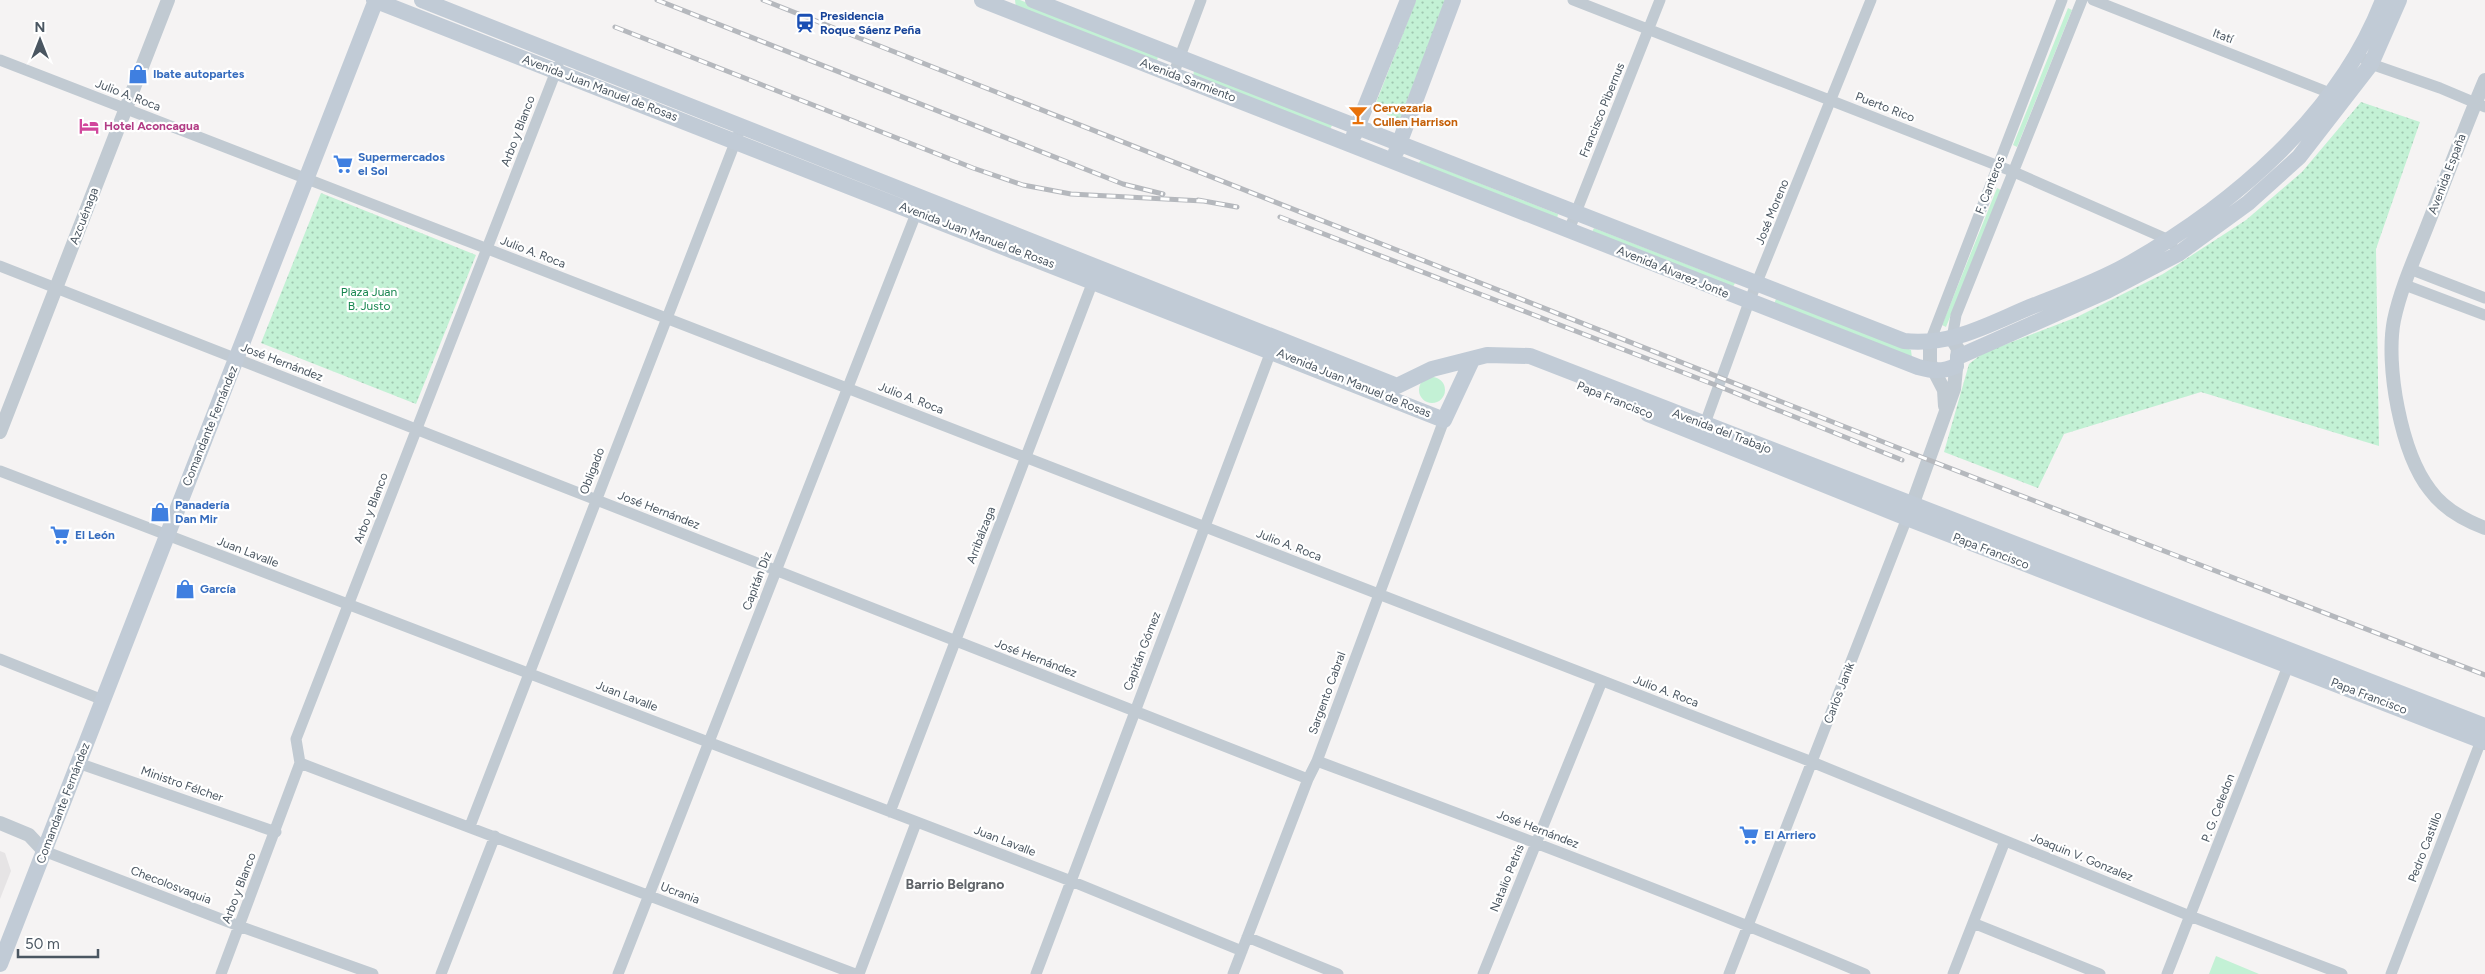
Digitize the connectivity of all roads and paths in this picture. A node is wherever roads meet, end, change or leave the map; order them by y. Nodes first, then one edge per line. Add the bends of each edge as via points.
1 (168, 0) edge
2 (375, 0) edge
3 (422, 0) edge
4 (1033, 0) edge
5 (1201, 0) edge
6 (1408, 0) edge
7 (1453, 0) edge
8 (1572, 0) edge
9 (1660, 0) edge
10 (1871, 0) edge
11 (2062, 0) edge
12 (2082, 0) edge
13 (2093, 0) edge
14 (2383, 0) edge
15 (2399, 0) edge
16 (986, 1) edge
17 (1649, 29) junction
18 (562, 55) junction
19 (1180, 56) junction
20 (2364, 59) junction
21 (0, 60) edge
22 (556, 71) junction
23 (1173, 75) junction
24 (2485, 80) edge
25 (2335, 98) junction
26 (1832, 101) junction
27 (2480, 105) edge
28 (125, 109) junction
29 (1357, 125) junction
30 (738, 134) junction
31 (1399, 143) junction
32 (1350, 144) junction
33 (1393, 161) junction
34 (1997, 165) junction
35 (2014, 172) junction
36 (306, 179) junction
37 (919, 205) junction
38 (1576, 214) junction
39 (1569, 230) junction
40 (2169, 240) junction
41 (487, 249) junction
42 (2178, 254) junction
43 (0, 266) edge
44 (2410, 269) junction
45 (1096, 274) junction
46 (1757, 285) junction
47 (2405, 285) junction
48 (56, 288) junction
49 (2485, 298) edge
50 (1749, 302) junction
51 (2485, 316) edge
52 (666, 318) junction
53 (1952, 340) junction
54 (1930, 342) junction
55 (1274, 344) junction
56 (237, 359) junction
57 (1472, 360) junction
58 (1957, 362) junction
59 (1432, 369) junction
60 (1934, 371) junction
61 (1404, 384) junction
62 (847, 388) junction
63 (1458, 388) junction
64 (1407, 405) junction
65 (1944, 411) junction
66 (1444, 420) junction
67 (416, 429) junction
68 (1702, 430) junction
69 (0, 432) edge
70 (1026, 458) junction
71 (0, 471) edge
72 (596, 500) junction
73 (1910, 511) junction
74 (1204, 527) junction
75 (2485, 528) edge
76 (167, 536) junction
77 (776, 570) junction
78 (1378, 594) junction
79 (349, 604) junction
80 (956, 641) junction
81 (0, 659) edge
82 (2291, 659) junction
83 (529, 674) junction
84 (1602, 681) junction
85 (103, 700) junction
86 (1134, 711) junction
87 (2484, 734) edge
88 (709, 743) junction
89 (1317, 761) junction
90 (1812, 762) junction
91 (78, 763) junction
92 (300, 763) junction
93 (1308, 779) junction
94 (890, 812) junction
95 (0, 823) edge
96 (916, 823) junction
97 (470, 826) junction
98 (276, 832) junction
99 (495, 836) junction
100 (2005, 841) junction
101 (1536, 842) junction
102 (44, 851) junction
103 (1071, 881) junction
104 (649, 896) junction
105 (2190, 916) junction
106 (1973, 923) junction
107 (1749, 925) junction
108 (239, 926) junction
109 (1247, 937) junction
110 (1242, 951) junction
111 (0, 964) edge
112 (221, 974) edge
113 (373, 974) edge
114 (441, 974) edge
115 (618, 974) edge
116 (857, 974) edge
117 (1036, 974) edge
118 (1233, 974) edge
119 (1338, 974) edge
120 (1483, 974) edge
121 (1729, 974) edge
122 (1865, 974) edge
123 (1953, 974) edge
124 (2100, 974) edge
125 (2167, 974) edge
126 (2342, 974) edge
127 (2391, 974) edge

1 - 28 street, Azcuénaga
2 - 22 main road, Avenida Juan Manuel de Rosas
2 - 36 main road, Comandante Fernández
3 - 18 main road, Avenida Juan Manuel de Rosas
4 - 19 main road, Avenida Sarmiento
5 - 19 street
6 - 29 main road
7 - 31 main road
8 - 17 street, Puerto Rico
9 - 17 street, Francisco Pibernus
10 - 26 street, José Moreno
11 - 34 street, F. Canteros
12 - 35 street, F. Canteros
13 - 25 street, Itatí
14 - 20 main road
15 - 20 main road
16 - 23 main road, Avenida Sarmiento
17 - 26 street, Puerto Rico
17 - 38 street, Francisco Pibernus
18 - 22 street, Arbo y Blanco
18 - 30 main road, Avenida Juan Manuel de Rosas
19 - 23 street
19 - 29 main road, Avenida Sarmiento
20 - 25 main road
20 - 27 street
21 - 28 street, Julio A. Roca
22 - 30 main road, Avenida Juan Manuel de Rosas
22 - 41 street, Arbo y Blanco
23 - 32 main road, Avenida Sarmiento
24 - 27 street, Avenida España
25 - 40 main road, Avenida Álvarez Jonte via 2265,166 2214,209
25 - 42 main road, Avenida Álvarez Jonte via 2299,157 2248,203
26 - 34 street, Puerto Rico
26 - 46 street, José Moreno
27 - 44 street, Avenida España
28 - 36 street, Julio A. Roca
28 - 48 street, Azcuénaga
29 - 31 main road, Avenida Sarmiento
29 - 32 main road
30 - 37 main road, Avenida Juan Manuel de Rosas
30 - 52 street, Obligado
31 - 33 main road
31 - 38 main road, Avenida Álvarez Jonte
32 - 33 main road, Avenida Sarmiento
33 - 39 main road, Avenida Álvarez Jonte
34 - 35 street, Puerto Rico
34 - 54 street, F. Canteros
35 - 40 street, Puerto Rico
35 - 53 street, F. Canteros via 1956,315
36 - 41 street, Julio A. Roca
36 - 56 main road, Comandante Fernández
37 - 45 main road, Avenida Juan Manuel de Rosas
37 - 62 street, Capitán Diz
38 - 39 street, Francisco Pibernus
38 - 46 main road, Avenida Álvarez Jonte
39 - 50 main road, Avenida Álvarez Jonte
40 - 42 street
40 - 53 main road, Avenida Álvarez Jonte via 2126,266
41 - 52 street, Julio A. Roca
41 - 67 street, Arbo y Blanco
42 - 58 main road, Avenida Álvarez Jonte
43 - 48 street, José Hernández
44 - 47 street
44 - 49 street
45 - 55 main road, Avenida Juan Manuel de Rosas
45 - 70 street, Arribálzaga
46 - 50 street, José Moreno
46 - 54 main road, Avenida Álvarez Jonte via 1904,341
47 - 51 street
47 - 75 street via 2390,345 2397,409 2409,449 2429,490 2449,509
48 - 56 street, José Hernández
48 - 69 street, Azcuénaga
50 - 60 main road, Avenida Álvarez Jonte
50 - 68 street, José Moreno
52 - 62 street, Julio A. Roca
52 - 72 street, Obligado
53 - 54 main road, Avenida Álvarez Jonte
53 - 58 street, F. Canteros via 1958,349
54 - 60 street, F. Canteros via 1930,363
55 - 61 main road, Avenida Juan Manuel de Rosas via 1398,386
55 - 64 main road, Avenida Juan Manuel de Rosas
55 - 74 street, Capitán Gómez
56 - 67 street, José Hernández
56 - 76 main road, Comandante Fernández
57 - 59 main road, Avenida Juan Manuel de Rosas
57 - 63 main road, Avenida Juan Manuel de Rosas
57 - 68 main road, Avenida del Trabajo via 1500,354 1530,356
58 - 60 main road, Avenida Álvarez Jonte via 1945,371
58 - 65 street, Carlos Janik via 1956,380
59 - 61 main road, Avenida Juan Manuel de Rosas
59 - 63 main road via 1448,374
60 - 65 street, Carlos Janik via 1944,390
61 - 64 main road
62 - 70 street, Julio A. Roca
62 - 77 street, Capitán Diz
63 - 66 main road, Avenida Juan Manuel de Rosas
64 - 66 main road, Avenida Juan Manuel de Rosas
65 - 73 street, Carlos Janik
66 - 78 street, Sargento Cabral
67 - 72 street, José Hernández
67 - 79 street, Arbo y Blanco
68 - 73 main road, Avenida del Trabajo
70 - 74 street, Julio A. Roca
70 - 80 street, Arribálzaga
71 - 76 street, Juan Lavalle
72 - 77 street, José Hernández
72 - 83 street, Obligado
73 - 82 main road, Papa Francisco
73 - 90 street, Carlos Janik
74 - 78 street, Julio A. Roca
74 - 86 street, Capitán Gómez
76 - 79 street, Juan Lavalle
76 - 85 main road, Comandante Fernández
77 - 80 street, José Hernández
77 - 88 street, Capitán Diz
78 - 84 street, Julio A. Roca
78 - 89 street, Sargento Cabral
79 - 83 street, Juan Lavalle
79 - 92 street, Arbo y Blanco via 296,739
80 - 86 street, José Hernández
80 - 94 street, Arribálzaga
81 - 85 street
82 - 87 main road, Papa Francisco
82 - 105 street, P. G. Celedon
83 - 88 street, Juan Lavalle
83 - 97 street, Obligado
84 - 90 street, Julio A. Roca
84 - 101 street, Natalio Petris
85 - 91 main road, Comandante Fernández
86 - 93 street, José Hernández
86 - 103 street, Capitán Gómez
87 - 127 street, Pedro Castillo
88 - 94 street, Juan Lavalle
88 - 104 street, Capitán Diz
89 - 93 street, Sargento Cabral
89 - 101 street, José Hernández
90 - 100 street, Joaquin V. Gonzalez
90 - 107 street, Carlos Janik
91 - 98 street, Ministro Félcher
91 - 102 main road, Comandante Fernández
92 - 97 street
92 - 98 street, Arbo y Blanco
93 - 109 street, Sargento Cabral
94 - 96 street, Juan Lavalle
95 - 102 street via 29,835
96 - 103 street, Juan Lavalle
96 - 116 street
97 - 99 street
98 - 108 street, Arbo y Blanco
99 - 104 street, Ucrania
99 - 114 street
100 - 105 street, Joaquin V. Gonzalez
100 - 106 street
101 - 107 street, José Hernández
101 - 120 street, Natalio Petris
102 - 108 street, Checolosvaquia
102 - 111 main road, Comandante Fernández
103 - 110 street, Juan Lavalle
103 - 117 street, Capitán Gómez
104 - 115 street, Capitán Diz
104 - 116 street, Ucrania
105 - 125 street, P. G. Celedon
105 - 126 street, Joaquin V. Gonzalez
106 - 123 street
106 - 124 street
107 - 121 street, Carlos Janik
107 - 122 street, José Hernández
108 - 112 street, Arbo y Blanco
108 - 113 street, Checolosvaquia
109 - 110 street, Sargento Cabral
109 - 119 street
110 - 118 street, Sargento Cabral

